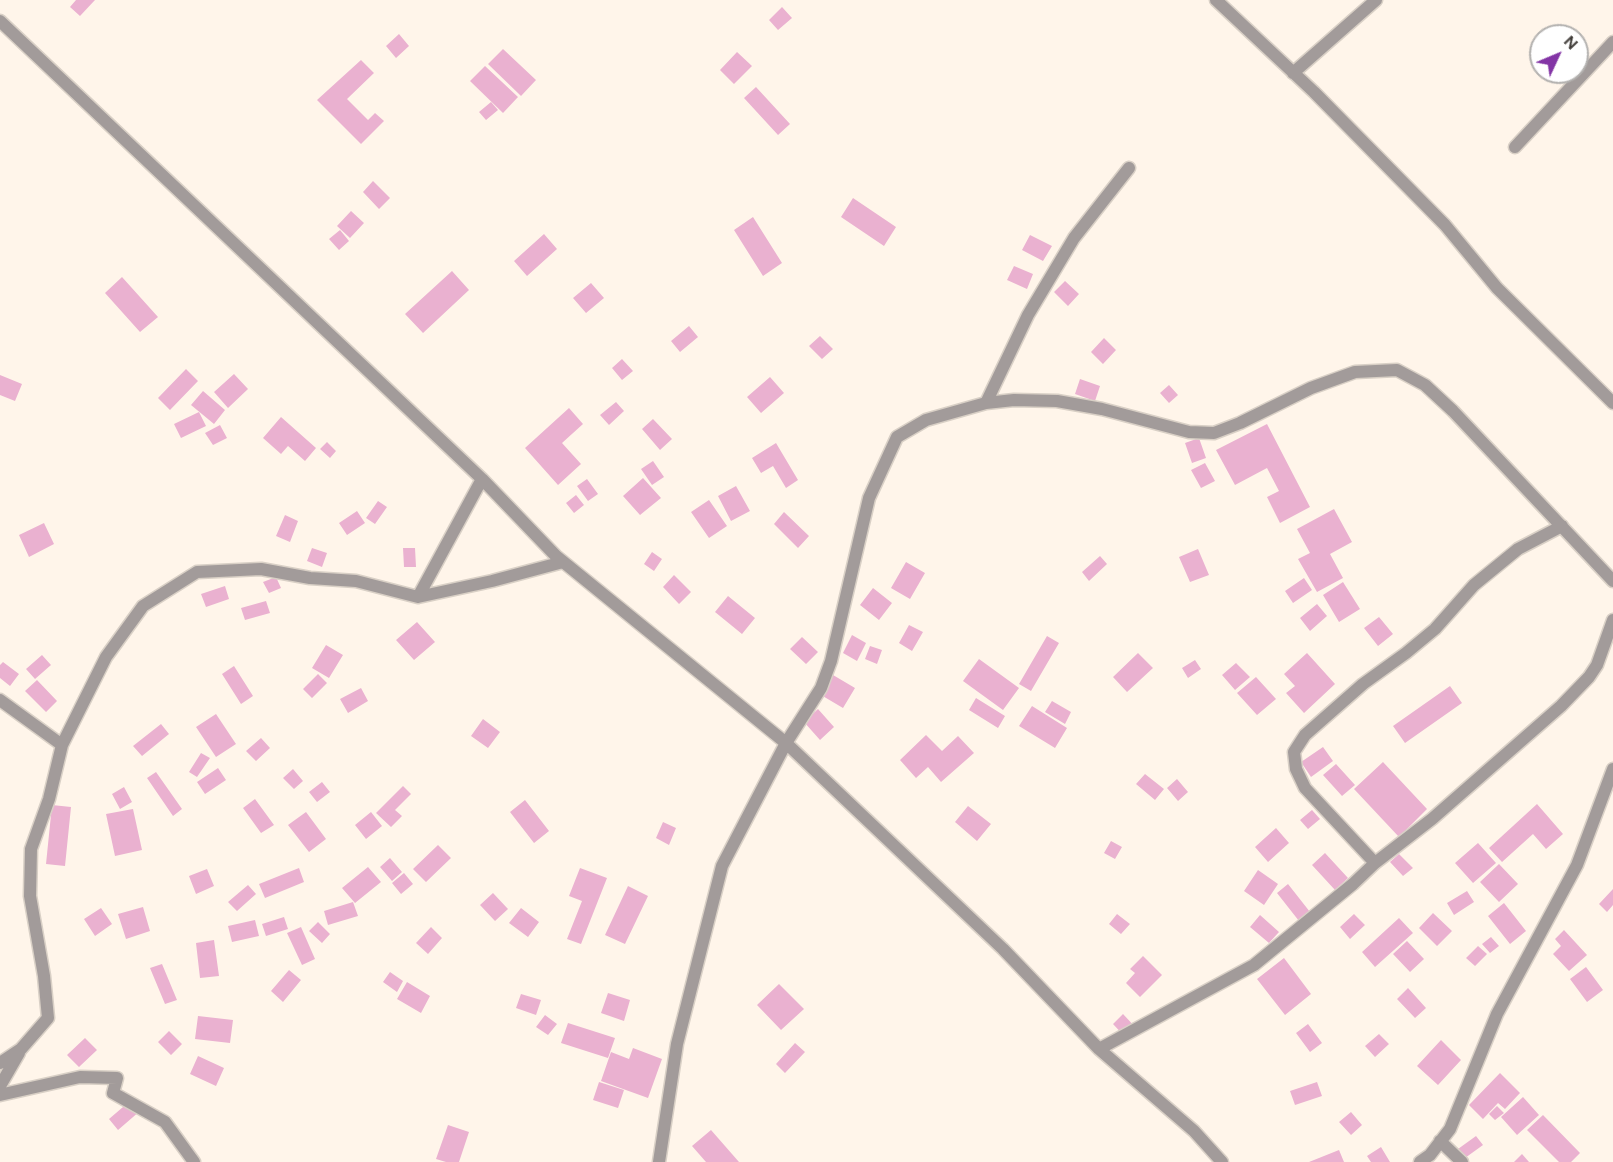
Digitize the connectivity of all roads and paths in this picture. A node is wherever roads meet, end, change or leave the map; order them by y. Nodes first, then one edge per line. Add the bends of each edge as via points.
1 (1216, 0) edge
2 (1376, 0) edge
3 (0, 21) edge
4 (1613, 42) edge
5 (1293, 73) junction
6 (1515, 147) dead end
7 (1130, 168) dead end
8 (986, 403) junction
9 (1613, 403) edge
10 (482, 479) junction
11 (1562, 526) junction
12 (563, 562) junction
13 (1613, 581) edge
14 (418, 597) junction
15 (1613, 620) edge
16 (0, 700) edge
17 (786, 743) junction
18 (62, 745) junction
19 (1613, 769) edge
20 (1375, 863) junction
21 (21, 1049) junction
22 (1099, 1049) junction
23 (0, 1063) edge
24 (0, 1086) edge
25 (0, 1095) edge
26 (1440, 1141) junction
27 (194, 1162) edge
28 (659, 1162) edge
29 (1222, 1162) edge
30 (1420, 1162) edge
31 (1462, 1162) edge

1 - 5 street
2 - 5 street
3 - 10 street
4 - 6 street
5 - 9 street via 1445,225 1497,288
7 - 8 street via 1074,238 1028,315
8 - 11 street via 1057,401 1189,432 1214,432 1355,372 1397,370 1425,385 1454,411
8 - 17 street via 926,420 897,437 869,498 831,661 821,688
10 - 12 street
10 - 14 street
11 - 13 street
11 - 20 street via 1518,549 1474,585 1435,629 1355,690 1305,735 1294,752 1296,769 1305,788
12 - 14 street
12 - 17 street
14 - 18 street via 356,581 261,569 197,572 143,606 106,657
15 - 20 street via 1597,665 1561,706 1432,819
16 - 18 street
17 - 22 street via 994,941
17 - 28 street via 722,866 676,1044
18 - 21 street via 31,849 30,896 48,1018
19 - 26 street via 1577,865 1497,1014 1450,1129
20 - 22 street via 1254,964
21 - 23 street
21 - 24 street
22 - 29 street via 1194,1131
25 - 27 street via 80,1077 117,1078 113,1093 165,1122
26 - 30 street
26 - 31 street

